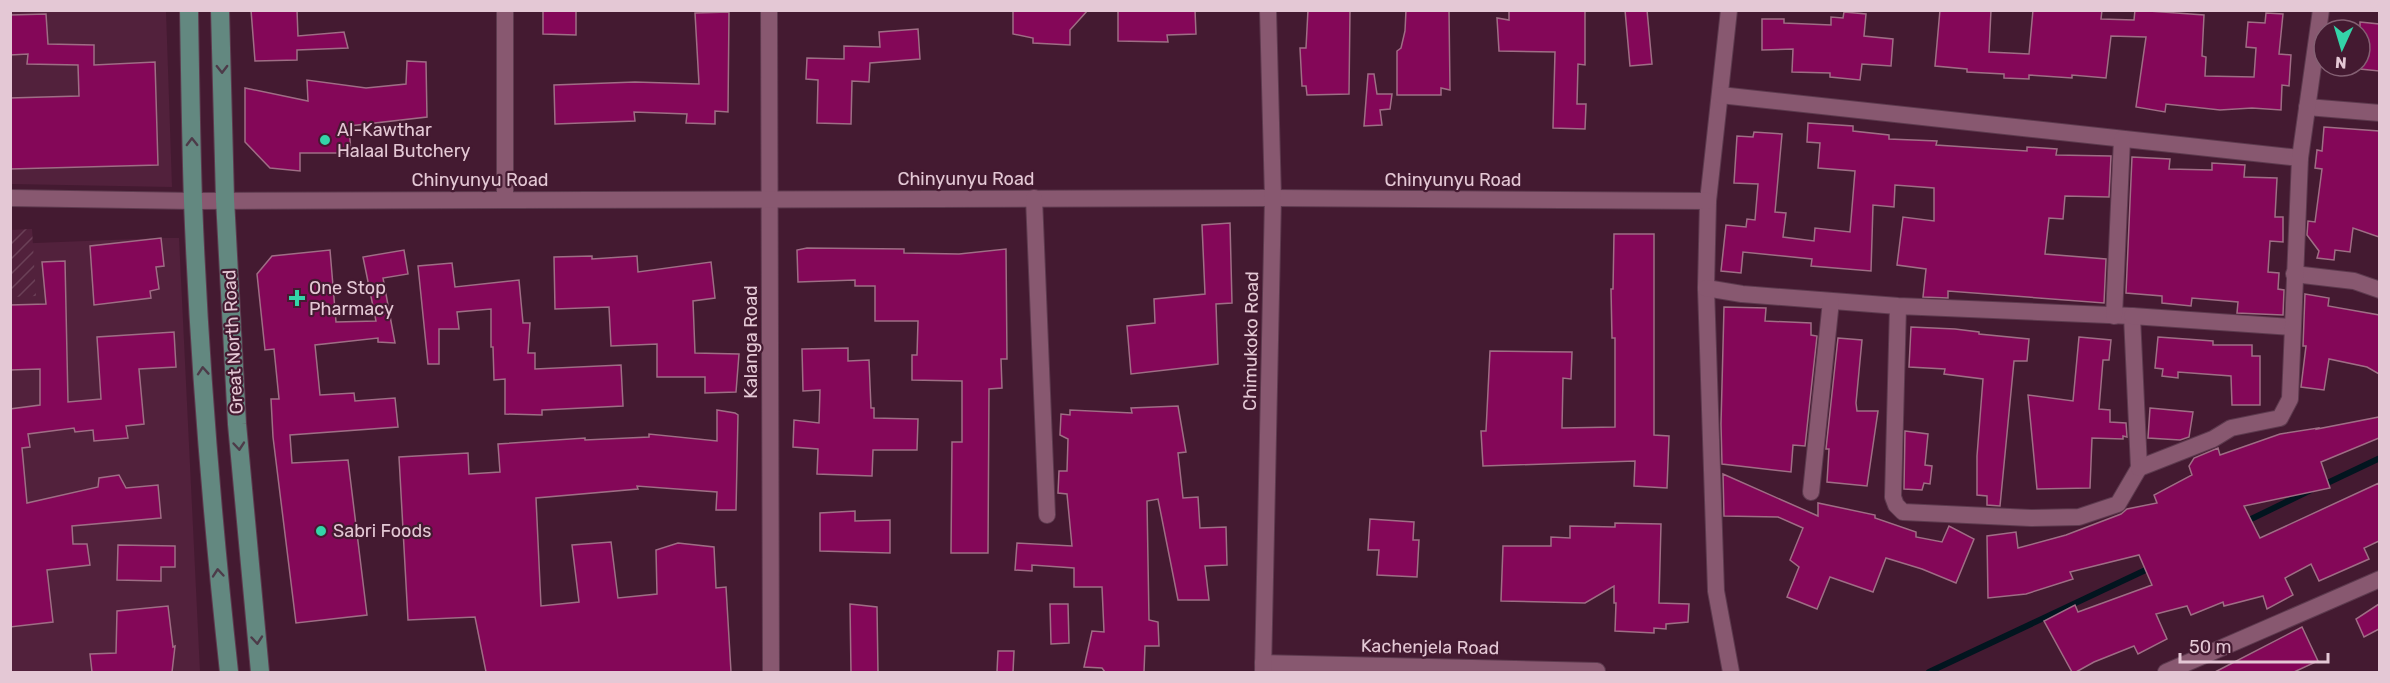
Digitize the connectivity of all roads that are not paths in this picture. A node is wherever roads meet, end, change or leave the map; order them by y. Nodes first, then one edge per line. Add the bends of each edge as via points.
1 (189, 10) edge
2 (220, 10) edge
3 (505, 10) edge
4 (769, 10) edge
5 (1268, 10) edge
6 (1730, 10) edge
7 (2320, 10) edge
8 (1720, 96) junction
9 (2307, 107) junction
10 (2379, 113) edge
11 (2122, 139) junction
12 (2300, 158) junction
13 (10, 198) edge
14 (1034, 198) junction
15 (1273, 198) junction
16 (225, 199) junction
17 (505, 199) junction
18 (193, 201) junction
19 (771, 201) junction
20 (1708, 201) junction
21 (2294, 274) junction
22 (1706, 288) junction
23 (2379, 290) edge
24 (1831, 301) junction
25 (1898, 306) junction
26 (2114, 316) junction
27 (2132, 316) junction
28 (2292, 327) junction
29 (2139, 468) junction
30 (1811, 492) dead end
31 (1047, 515) dead end
32 (2379, 579) edge
33 (1263, 668) edge
34 (1597, 671) dead end
35 (229, 672) edge
36 (260, 672) edge
37 (771, 672) edge
38 (1731, 672) edge
39 (2166, 672) edge

18 -> 1 main road, Great North Road
2 -> 16 main road, Great North Road
3 - 17 street
4 - 19 street, Kalanga Road
5 - 15 street, Chimukoko Road
6 - 8 street
7 - 9 street
8 - 11 street
8 - 20 street
9 - 10 street
9 - 12 street
11 - 12 street
11 - 26 street
12 - 21 street
13 - 18 street, Chinyunyu Road
14 - 15 street, Chinyunyu Road
14 - 19 street, Chinyunyu Road
14 - 31 street
15 - 20 street, Chinyunyu Road
15 - 33 street, Chimukoko Road
16 - 17 street, Chinyunyu Road
16 - 18 street, Chinyunyu Road
16 -> 36 main road, Great North Road via 237,424
17 - 19 street, Chinyunyu Road
35 -> 18 main road, Great North Road via 207,430
19 - 37 street, Kalanga Road
20 - 22 street
21 - 23 street via 2354,281
21 - 28 street
22 - 24 street
22 - 38 street via 1716,591
24 - 25 street
24 - 30 street
25 - 26 street
25 - 29 street via 1893,496 1903,512 2079,517 2118,504
26 - 27 street
27 - 28 street
27 - 29 street
28 - 29 street via 2290,399 2280,418 2231,428 2213,440
32 - 39 street
33 - 34 street, Kachenjela Road

